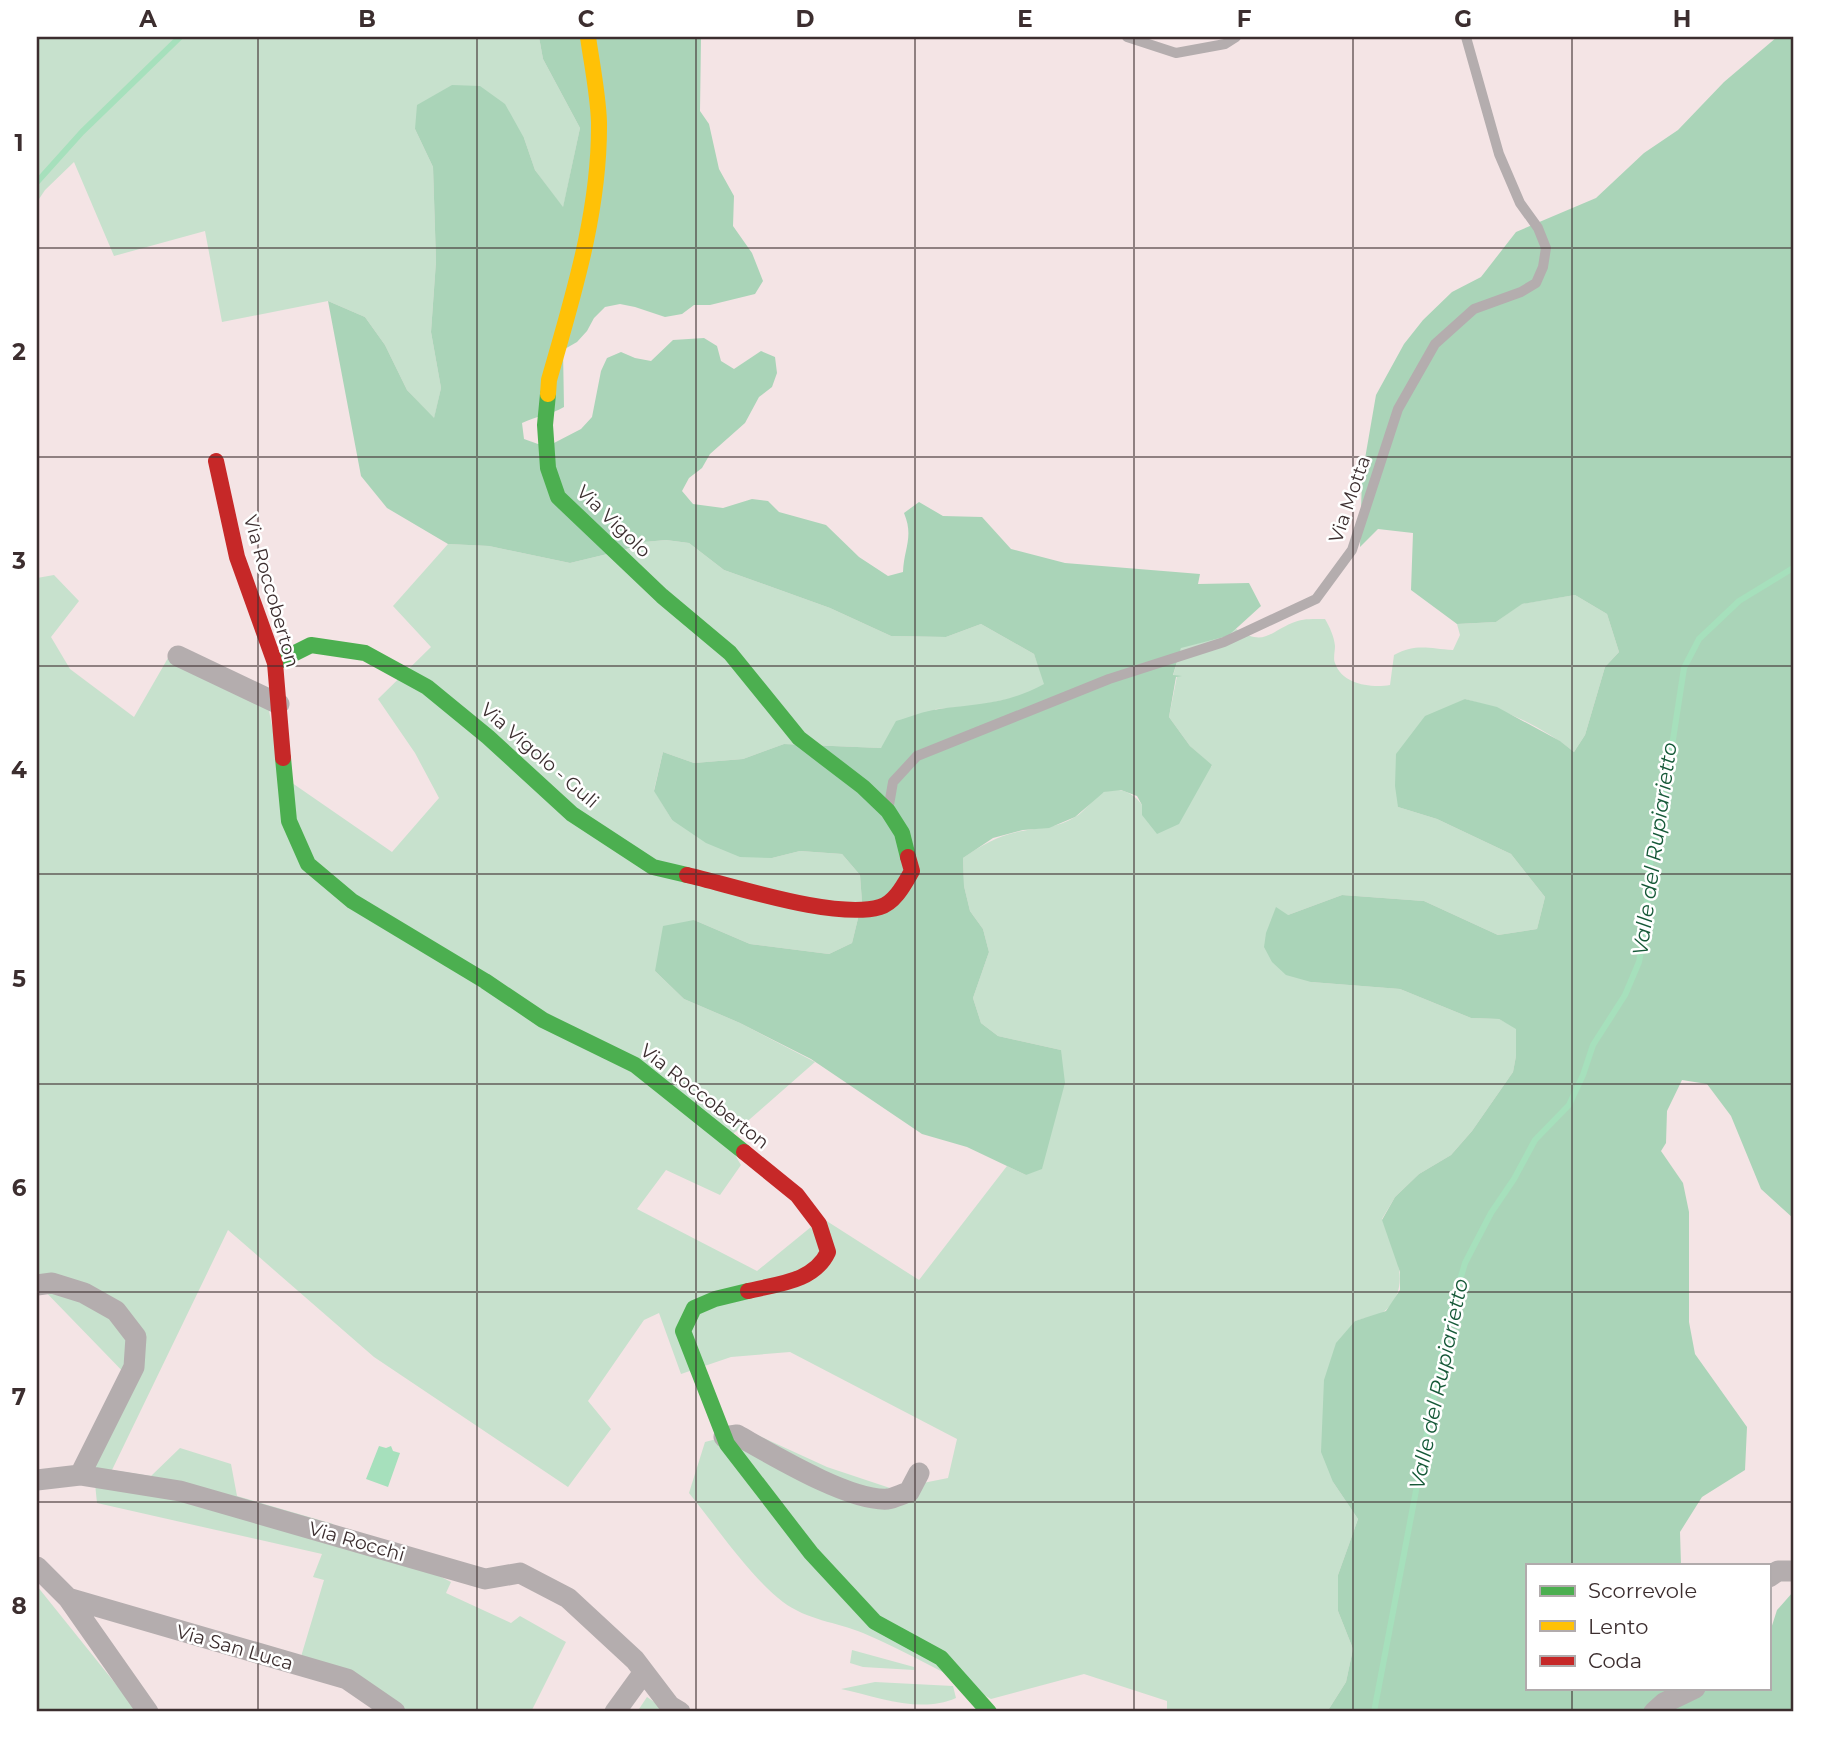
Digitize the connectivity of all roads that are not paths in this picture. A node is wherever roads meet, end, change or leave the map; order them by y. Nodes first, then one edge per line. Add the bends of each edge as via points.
1 (587, 37) edge
2 (1127, 37) edge
3 (1236, 37) edge
4 (1466, 37) edge
5 (216, 461) dead end
6 (178, 656) dead end
7 (275, 663) junction
8 (279, 704) junction
9 (888, 811) junction
10 (37, 1285) edge
11 (724, 1437) junction
12 (919, 1473) dead end
13 (79, 1475) junction
14 (37, 1480) edge
15 (37, 1567) edge
16 (1793, 1572) edge
17 (1770, 1576) edge
18 (68, 1598) junction
19 (644, 1672) junction
20 (1691, 1690) edge
21 (148, 1712) edge
22 (395, 1712) edge
23 (615, 1712) edge
24 (680, 1712) edge
25 (989, 1712) edge
26 (1654, 1712) edge

1 - 9 street, Via Vigolo via 599,121 596,177 585,252 549,380 544,425 548,468 558,496 662,596 730,653 799,738
2 - 3 lane via 1176,53 1225,44
4 - 9 lane, Via Motta via 1499,154 1546,248 1543,267 1536,283 1474,309 1435,344 1398,409 1352,550 1316,599 1224,642 1109,679 917,756 893,782
5 - 7 street, Via Roccoberton via 237,556
6 - 8 street
7 - 8 street, Via Roccoberton
7 - 9 street, Via Vigolo - Guli via 311,645 365,653 427,687 572,814 653,867 743,890 833,910 882,907 901,890 912,871 902,833
8 - 11 street, Via Roccoberton via 289,821 308,864 352,901 543,1020 635,1065 797,1195 819,1224 828,1252 822,1265 802,1278 694,1308 683,1331
10 - 13 street via 52,1283 84,1293 117,1311 136,1337 134,1367
11 - 12 street via 737,1435 820,1480 864,1496 888,1499 909,1492
11 - 25 street, Via Roccoberton via 811,1553 875,1622 941,1658
13 - 14 street, Via Rocchi
13 - 19 street, Via Rocchi via 180,1491 485,1578 520,1573 568,1598
15 - 18 street
16 - 17 street via 1778,1571
18 - 21 street
18 - 22 street, Via San Luca via 346,1679
19 - 23 street
19 - 24 street, Via Rocchi
20 - 26 street

